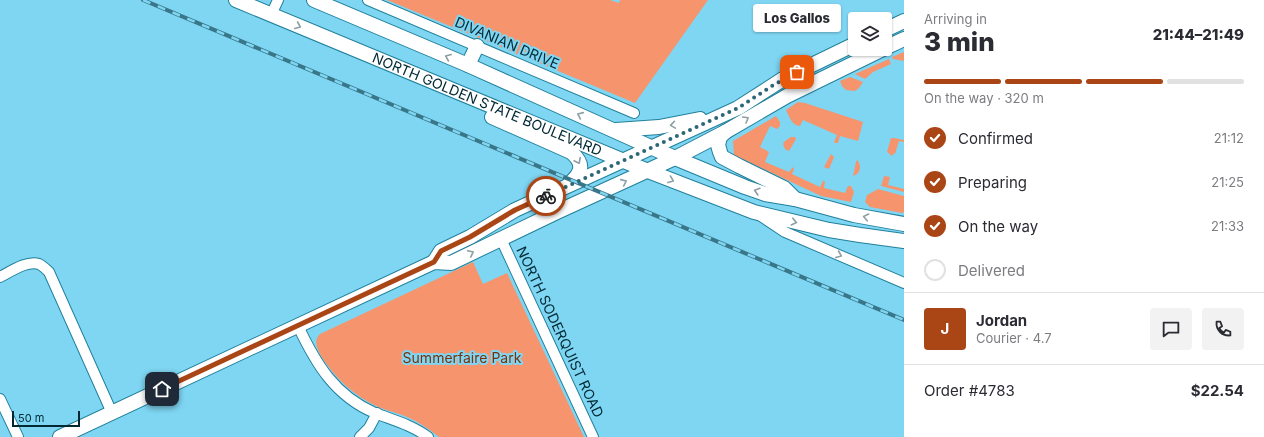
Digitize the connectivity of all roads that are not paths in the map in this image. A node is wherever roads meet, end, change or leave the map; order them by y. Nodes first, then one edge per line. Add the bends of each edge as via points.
1 (236, 0) edge
2 (278, 0) edge
3 (314, 0) edge
4 (368, 0) edge
5 (271, 15) junction
6 (904, 21) edge
7 (892, 27) edge
8 (904, 39) edge
9 (892, 45) edge
10 (477, 46) junction
11 (848, 47) edge
12 (870, 56) edge
13 (468, 65) junction
14 (435, 83) junction
15 (738, 108) junction
16 (634, 112) dead end
17 (615, 130) junction
18 (724, 132) junction
19 (652, 148) junction
20 (675, 158) junction
21 (622, 160) junction
22 (648, 171) junction
23 (564, 187) junction
24 (795, 199) junction
25 (754, 212) junction
26 (904, 224) edge
27 (501, 239) junction
28 (904, 241) edge
29 (434, 262) junction
30 (0, 277) edge
31 (904, 283) edge
32 (298, 326) junction
33 (0, 398) edge
34 (112, 412) junction
35 (377, 413) junction
36 (18, 437) edge
37 (60, 437) edge
38 (360, 437) edge
39 (428, 437) edge
40 (593, 437) edge

1 - 5 main road, NORTH GOLDEN STATE BOULEVARD
2 - 5 street
13 -> 3 main road, NORTH GOLDEN STATE BOULEVARD
4 - 10 street, DIVANIAN DRIVE
5 -> 14 main road, NORTH GOLDEN STATE BOULEVARD
6 - 7 main road
8 - 9 main road
10 - 13 main road
10 - 16 street, DIVANIAN DRIVE
11 - 15 main road via 783,79
18 -> 12 main road via 787,96
17 -> 13 main road, NORTH GOLDEN STATE BOULEVARD
14 - 21 main road, NORTH GOLDEN STATE BOULEVARD
14 -> 23 main road via 473,109 571,152 581,167 575,179
15 -> 17 main road via 676,124
15 - 19 main road
17 - 19 main road, NORTH GOLDEN STATE BOULEVARD
18 - 20 main road
18 - 24 main road via 718,145 722,157 784,188
19 - 20 main road, NORTH GOLDEN STATE BOULEVARD
19 - 21 main road
20 - 22 main road
24 -> 20 main road, NORTH GOLDEN STATE BOULEVARD via 745,188
21 - 22 main road, NORTH GOLDEN STATE BOULEVARD
21 - 23 main road
22 -> 25 main road, NORTH GOLDEN STATE BOULEVARD
27 -> 22 main road
23 - 29 main road via 515,210 441,251
26 -> 24 main road, NORTH GOLDEN STATE BOULEVARD via 854,215
25 -> 28 main road, NORTH GOLDEN STATE BOULEVARD via 829,230
25 -> 31 street via 785,232
29 -> 27 main road via 451,263
27 - 40 street, NORTH SODERQUIST ROAD
29 - 32 main road
30 - 34 street via 33,263 39,264 49,272
32 - 34 main road
32 - 35 street via 331,381 362,407
33 - 36 street
34 - 37 main road
35 - 38 street via 369,428
35 - 39 street via 408,425

